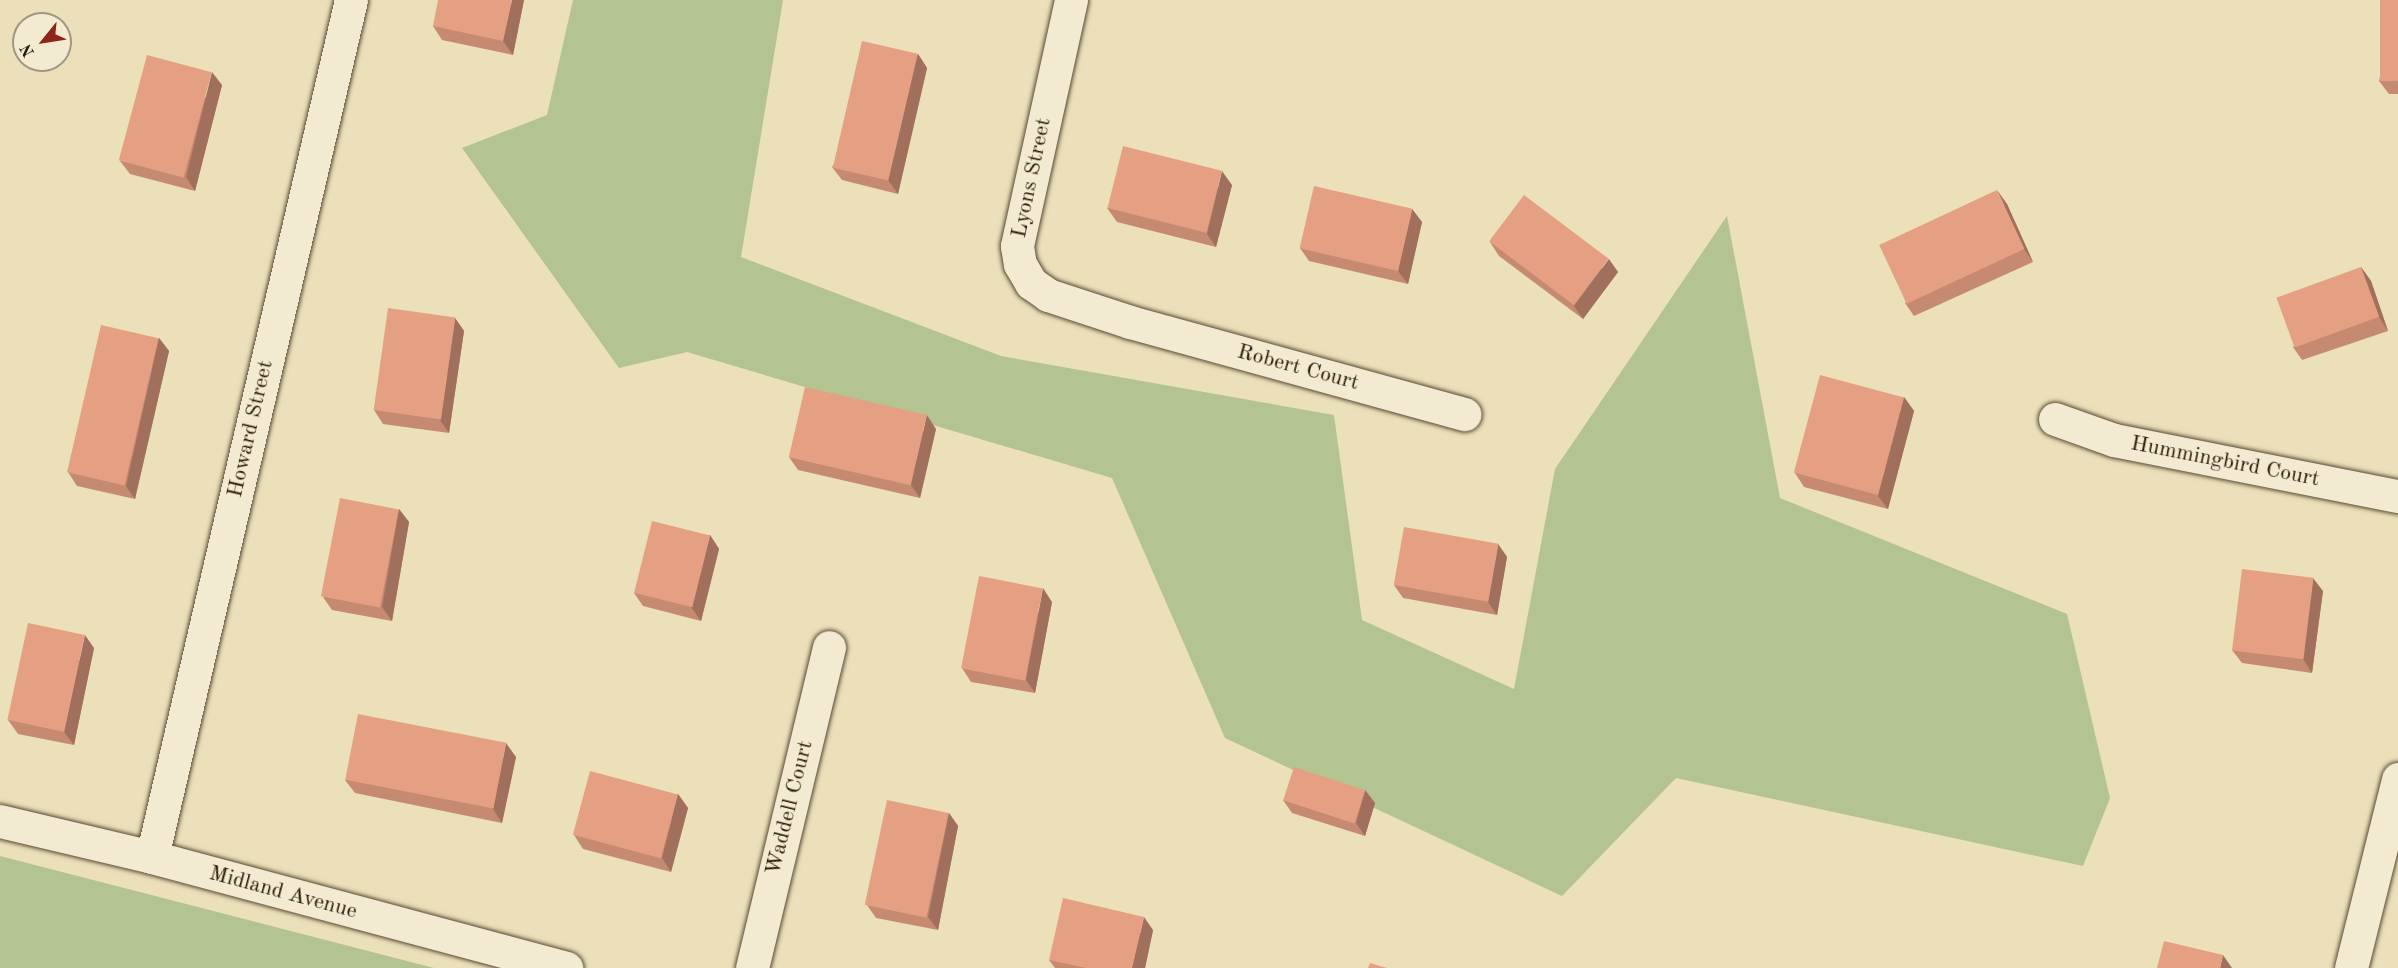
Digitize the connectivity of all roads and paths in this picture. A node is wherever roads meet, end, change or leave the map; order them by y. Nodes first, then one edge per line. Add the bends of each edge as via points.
1 (351, 0) edge
2 (1071, 0) edge
3 (1130, 322) joint
4 (1465, 414) dead end
5 (2055, 419) dead end
6 (2398, 496) edge
7 (829, 647) dead end
8 (2398, 779) edge
9 (0, 821) edge
10 (152, 857) junction
11 (566, 968) edge
12 (752, 968) edge
13 (2351, 968) edge

1 - 10 street, Howard Street
2 - 3 street, Lyons Street via 1017,246 1020,264 1031,283 1048,295
3 - 4 street, Robert Court
5 - 6 street, Hummingbird Court via 2114,440
7 - 12 street, Waddell Court
8 - 13 street
9 - 10 street, Midland Avenue
10 - 11 street, Midland Avenue

